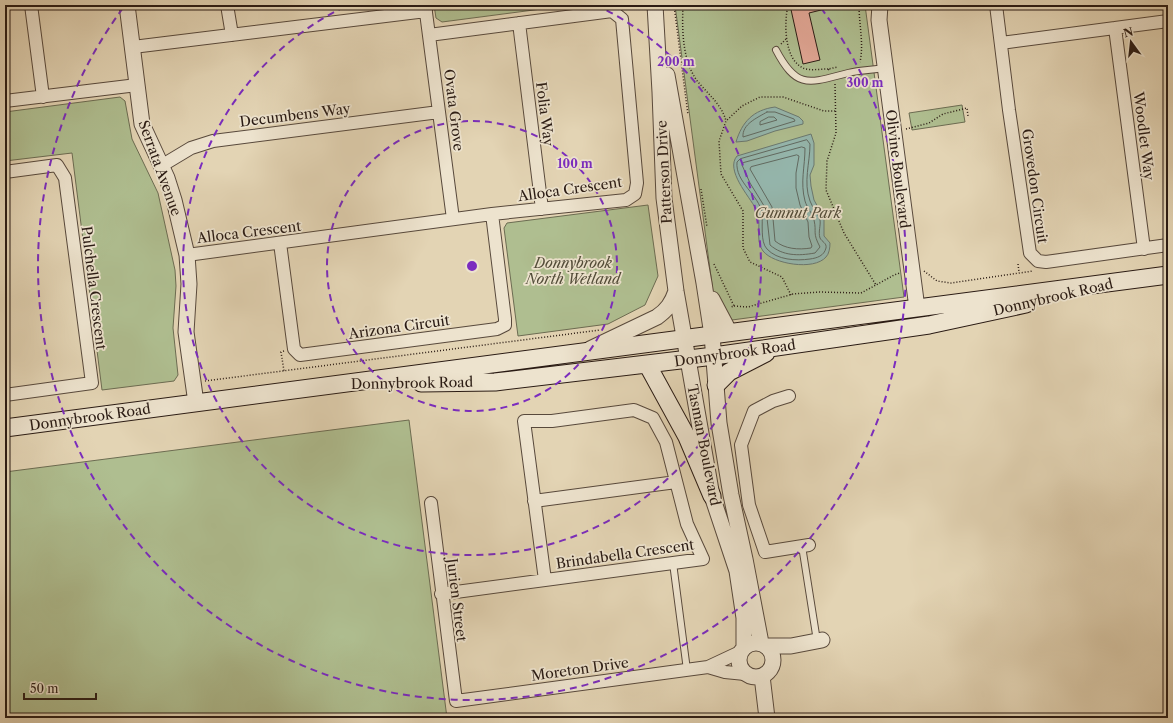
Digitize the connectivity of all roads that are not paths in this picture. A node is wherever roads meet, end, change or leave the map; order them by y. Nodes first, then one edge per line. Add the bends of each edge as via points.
1 (31, 5) edge
2 (127, 5) edge
3 (227, 5) edge
4 (880, 5) edge
5 (996, 5) edge
6 (426, 8) edge
7 (1168, 21) edge
8 (519, 23) junction
9 (1115, 28) junction
10 (232, 35) junction
11 (429, 35) junction
12 (1001, 43) junction
13 (133, 47) junction
14 (776, 50) dead end
15 (885, 68) junction
16 (137, 85) junction
17 (44, 97) junction
18 (5, 101) edge
19 (439, 112) junction
20 (161, 166) junction
21 (5, 172) edge
22 (542, 209) junction
23 (492, 214) junction
24 (453, 219) junction
25 (280, 243) junction
26 (1168, 245) edge
27 (1144, 248) junction
28 (187, 255) junction
29 (1168, 275) edge
30 (1121, 281) junction
31 (704, 283) junction
32 (676, 291) junction
33 (917, 308) junction
34 (730, 333) junction
35 (712, 335) junction
36 (683, 339) junction
37 (785, 346) junction
38 (582, 353) junction
39 (714, 356) junction
40 (687, 359) junction
41 (647, 364) junction
42 (342, 384) junction
43 (716, 385) junction
44 (5, 395) edge
45 (789, 396) dead end
46 (196, 403) junction
47 (5, 428) edge
48 (676, 482) junction
49 (712, 496) junction
50 (534, 501) junction
51 (431, 503) dead end
52 (806, 545) joint
53 (673, 563) junction
54 (545, 580) junction
55 (441, 594) junction
56 (820, 640) joint
57 (763, 644) junction
58 (791, 646) junction
59 (742, 649) junction
60 (773, 662) junction
61 (708, 667) junction
62 (687, 670) junction
63 (745, 674) junction
64 (762, 676) junction
65 (456, 701) joint
66 (767, 718) edge

1 - 17 street
2 - 13 street, Serrata Avenue
3 - 10 street
4 - 15 street, Olivine Boulevard via 879,20
5 - 12 street, Grovedon Circuit
6 - 10 street
6 - 11 street, Ovata Grove
7 - 9 street
8 - 11 street, Alloca Crescent
8 - 22 street, Folia Way
8 - 22 street, Alloca Crescent via 612,11 622,20 637,183 634,194 626,200
9 - 12 street
9 - 27 street, Woodlet Way
10 - 13 street
11 - 19 street, Ovata Grove
12 - 27 street, Grovedon Circuit via 1030,253 1038,261 1046,262
13 - 16 street, Serrata Avenue
14 - 15 lane via 790,72 798,79 811,82
15 - 33 street, Olivine Boulevard
16 - 17 street
16 - 20 street, Serrata Avenue via 142,124
17 - 18 street
19 - 20 street, Decumbens Way via 213,140 191,148
19 - 24 street, Ovata Grove
20 - 28 street, Serrata Avenue via 174,200
21 - 44 street, Pulchella Crescent via 57,165 65,178 92,384
22 - 23 street, Alloca Crescent
23 - 24 street, Alloca Crescent
23 - 25 street, Arizona Circuit via 505,319 505,325 501,328 300,355 294,349
24 - 25 street, Alloca Crescent
25 - 28 street, Alloca Crescent
26 - 27 street, Grovedon Circuit
28 - 46 street, Serrata Avenue via 189,284 186,332
29 - 30 main road, Donnybrook Road
30 - 33 main road, Donnybrook Road
30 - 37 main road, Donnybrook Road via 929,325
31 - 32 street, Patterson Drive via 655,5 664,198
31 - 34 street
31 - 35 street, Patterson Drive
32 - 36 street, Patterson Drive
32 - 38 street via 671,303 657,317
33 - 34 main road, Donnybrook Road
34 - 35 main road, Donnybrook Road
35 - 36 main road, Donnybrook Road
35 - 39 street, Tasman Boulevard
36 - 38 main road, Donnybrook Road
36 - 40 street, Tasman Boulevard
37 - 39 main road, Donnybrook Road
37 - 43 main road via 729,372
38 - 42 main road, Donnybrook Road
39 - 40 main road, Donnybrook Road
39 - 43 street, Tasman Boulevard
40 - 41 main road, Donnybrook Road
40 - 49 street, Tasman Boulevard
41 - 42 main road, Donnybrook Road via 495,382
41 - 49 main road via 688,437
42 - 46 main road, Donnybrook Road
43 - 57 street, Tasman Boulevard via 719,423 731,494
45 - 52 street via 754,411 741,444 749,505 765,552
46 - 47 main road, Donnybrook Road
48 - 50 street
48 - 50 street, Brindabella Crescent via 666,442 653,418 642,412 634,410 552,421 524,421
48 - 53 street, Brindabella Crescent via 687,524 703,559
49 - 59 street, Tasman Boulevard via 737,571 744,618
50 - 54 street
51 - 55 street, Jurien Street
52 - 56 lane
53 - 54 street, Brindabella Crescent
53 - 62 lane
54 - 55 street, Brindabella Crescent
55 - 65 street, Jurien Street
56 - 58 street
57 - 58 street
57 - 59 street via 749,644
57 - 60 street via 770,650
58 - 60 street
59 - 61 street, Moreton Drive
59 - 63 street via 739,664
60 - 64 street via 768,672
61 - 62 street, Moreton Drive
61 - 63 street, Moreton Drive
62 - 65 street, Moreton Drive
63 - 64 street
64 - 66 street

